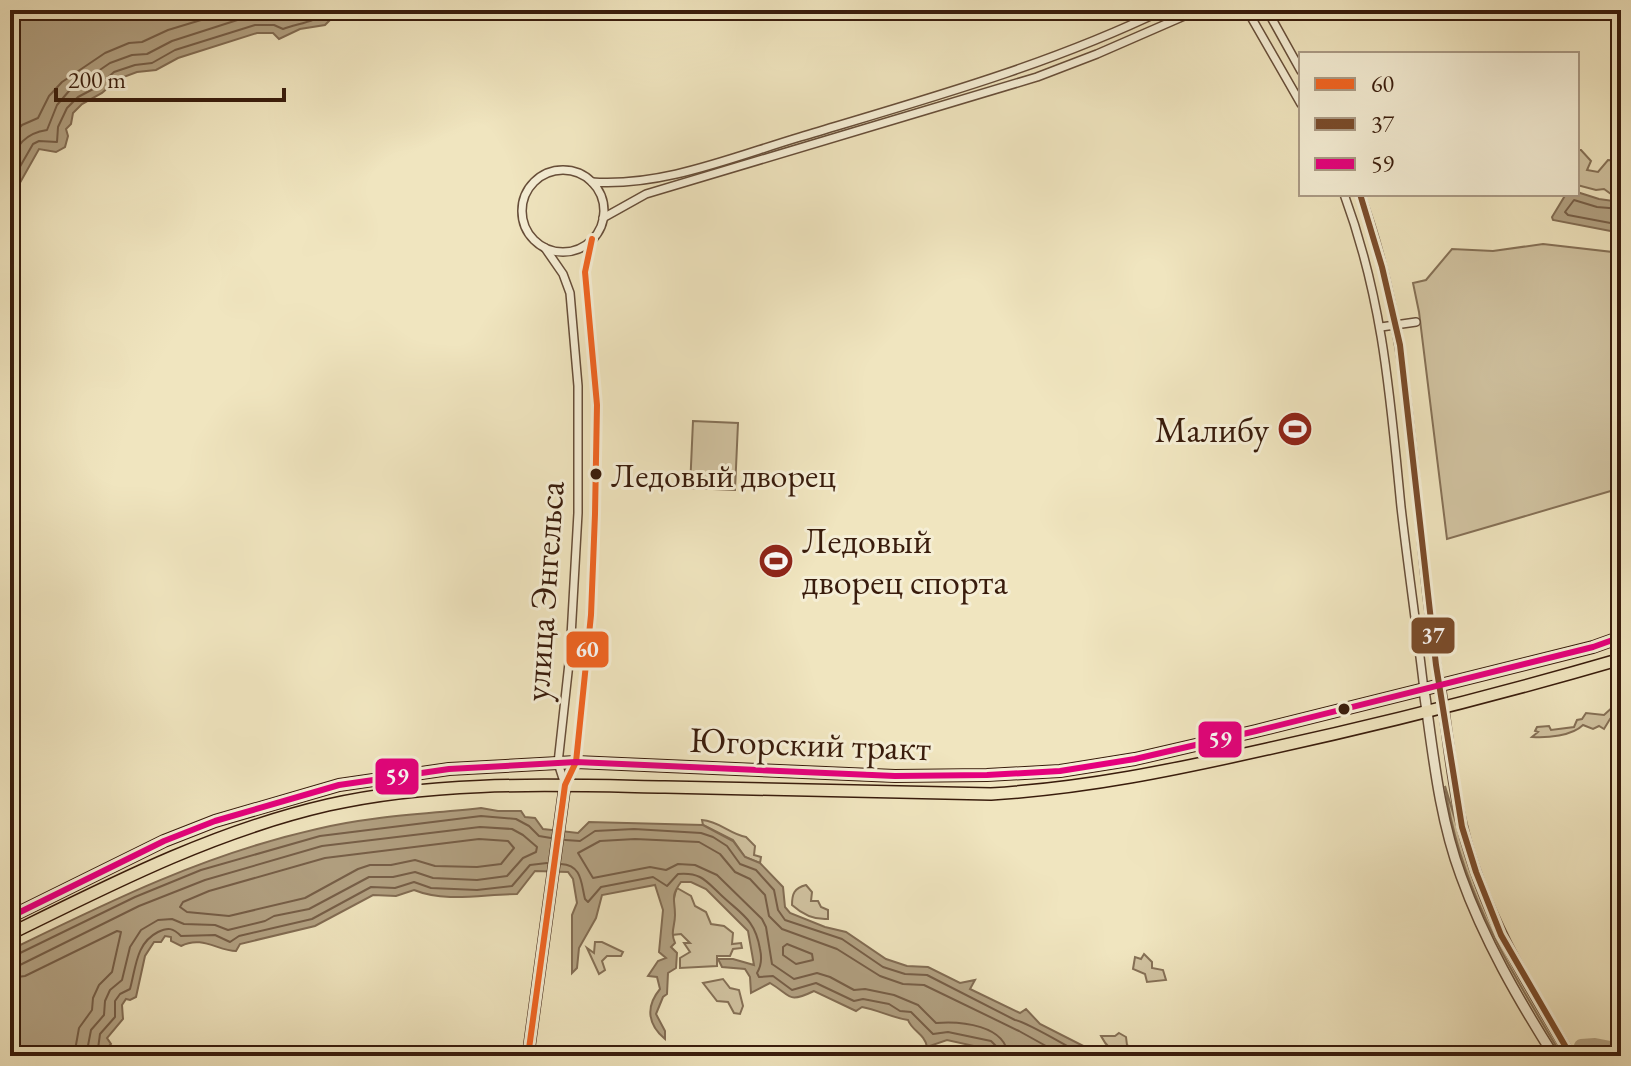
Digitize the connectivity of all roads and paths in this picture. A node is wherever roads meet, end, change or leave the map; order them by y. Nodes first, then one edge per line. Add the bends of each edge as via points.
1 (1163, 10) edge
2 (1198, 10) edge
3 (1247, 10) edge
4 (1267, 10) edge
5 (1299, 67) edge
6 (1299, 101) edge
7 (592, 182) junction
8 (1345, 196) edge
9 (1361, 196) edge
10 (603, 218) junction
11 (592, 239) junction
12 (545, 248) junction
13 (1416, 322) dead end
14 (1396, 325) junction
15 (1381, 327) junction
16 (596, 396) junction
17 (578, 400) junction
18 (1621, 637) edge
19 (1621, 659) edge
20 (1440, 686) junction
21 (1424, 690) junction
22 (1444, 707) junction
23 (1427, 711) junction
24 (576, 762) junction
25 (558, 763) junction
26 (565, 785) junction
27 (10, 917) edge
28 (10, 934) edge
29 (528, 1056) edge
30 (1554, 1056) edge
31 (1571, 1056) edge

1 - 7 street via 1058,56 838,125 683,171 635,182
2 - 10 street via 1037,77 646,194
3 - 6 street
4 - 5 street
7 - 10 street via 602,200
7 - 12 street via 559,170 530,187 523,221
8 - 15 street via 1368,264
9 - 14 street
10 - 11 street
11 - 12 street via 573,250
11 - 16 street, улица Энгельса via 585,272
12 - 17 street, улица Энгельса via 570,293
13 - 14 street
14 - 15 street
14 - 20 street
15 - 21 street
16 - 17 street
16 - 24 street, улица Энгельса via 591,615
17 - 25 street, улица Энгельса via 575,571
18 - 20 main road, Югорский тракт
19 - 22 main road, Югорский тракт
20 - 21 main road, Югорский тракт
20 - 22 street
21 - 23 street
21 - 24 main road, Югорский тракт via 1060,771 895,776
22 - 23 main road, Югорский тракт
22 - 31 street via 1457,800 1476,872 1501,935
23 - 26 main road, Югорский тракт via 1197,766 1061,789 991,794
23 - 30 street via 1440,796 1460,875 1501,967
24 - 25 main road, Югорский тракт
24 - 26 street, улица Энгельса
25 - 26 street, улица Энгельса
25 - 27 main road, Югорский тракт via 411,773 281,800 164,841
26 - 28 main road, Югорский тракт via 432,789 330,804 273,819 176,854
26 - 29 main road, улица Энгельса

